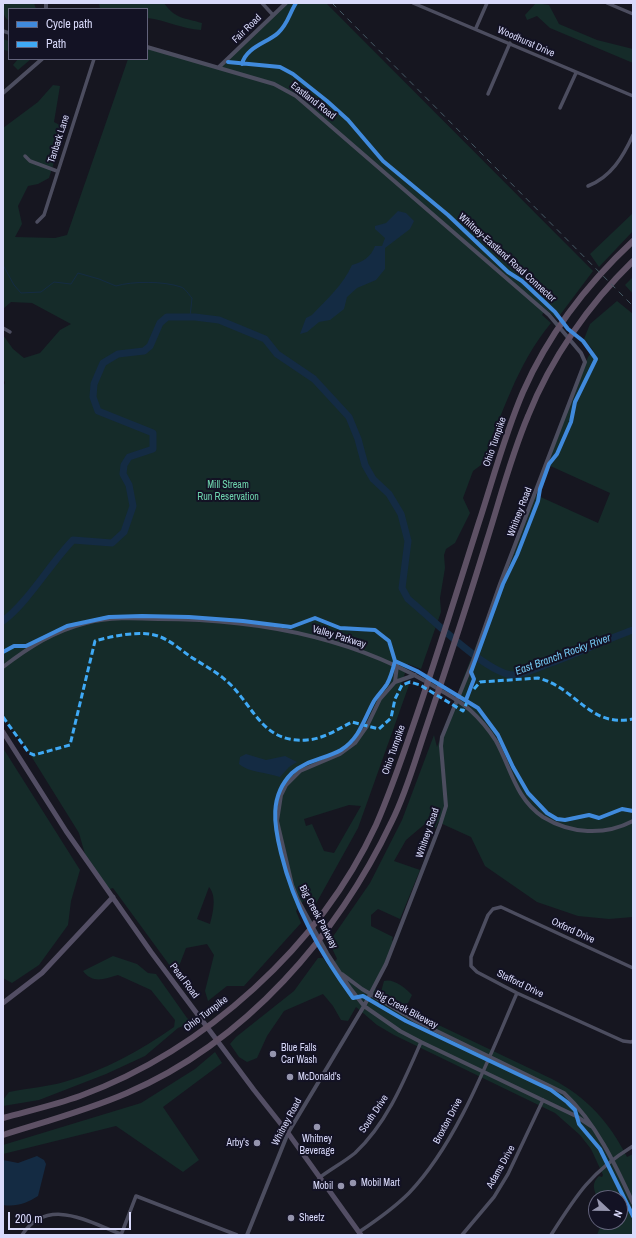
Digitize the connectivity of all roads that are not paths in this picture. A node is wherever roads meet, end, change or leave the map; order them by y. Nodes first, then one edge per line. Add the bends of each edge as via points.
1 (262, 3) edge
2 (286, 3) edge
3 (413, 3) edge
4 (487, 3) edge
5 (607, 3) edge
6 (633, 14) edge
7 (273, 15) junction
8 (476, 28) junction
9 (510, 44) junction
10 (148, 47) edge
11 (41, 60) edge
12 (94, 60) edge
13 (219, 67) junction
14 (576, 73) junction
15 (3, 93) edge
16 (488, 94) dead end
17 (633, 96) edge
18 (560, 108) dead end
19 (633, 135) edge
20 (24, 156) dead end
21 (57, 171) junction
22 (588, 186) dead end
23 (38, 222) dead end
24 (633, 241) edge
25 (633, 261) edge
26 (3, 328) edge
27 (10, 332) dead end
28 (565, 332) joint
29 (397, 665) junction
30 (3, 667) edge
31 (416, 675) junction
32 (395, 682) junction
33 (457, 700) junction
34 (3, 732) edge
35 (633, 821) edge
36 (114, 897) junction
37 (507, 909) joint
38 (633, 968) edge
39 (338, 971) junction
40 (517, 993) junction
41 (370, 994) junction
42 (3, 1003) edge
43 (364, 1006) junction
44 (633, 1041) edge
45 (421, 1042) junction
46 (489, 1056) junction
47 (483, 1070) junction
48 (543, 1100) junction
49 (3, 1118) edge
50 (591, 1126) junction
51 (288, 1133) junction
52 (3, 1134) edge
53 (633, 1146) edge
54 (612, 1159) junction
55 (319, 1178) junction
56 (633, 1203) edge
57 (360, 1234) edge
58 (22, 1235) edge
59 (121, 1235) edge
60 (237, 1235) edge
61 (247, 1235) edge
62 (462, 1235) edge
63 (551, 1235) edge

1 - 7 street
2 - 7 street, Fair Road
3 - 8 street, Woodhurst Drive
4 - 8 street
5 - 6 street
7 - 13 street, Fair Road
8 - 9 street, Woodhurst Drive
9 - 14 street, Woodhurst Drive
9 - 16 street
10 - 13 street, Eastland Road
11 - 15 street
12 - 21 street, Tanbark Lane
13 - 28 street, Eastland Road via 274,84 296,96 497,269
14 - 17 street, Woodhurst Drive
14 - 18 street
19 - 22 street via 624,157 600,182
20 - 21 street via 30,161
21 - 23 street, Tanbark Lane via 44,215
24 - 49 highway, Ohio Turnpike via 589,286 566,317 523,392 392,787 375,827 329,904 298,944 269,974 202,1031 124,1077 79,1097
25 - 52 highway via 603,294 561,351 529,414 444,676 394,818 370,865 341,911 281,984 213,1043 176,1068 128,1093
26 - 27 street
28 - 33 street, Whitney Road via 582,353 585,362
29 - 30 street, Valley Parkway via 296,632 242,623 110,618 67,628 32,646
29 - 31 street, Valley Parkway
29 - 32 street
31 - 32 street
31 - 33 street, Valley Parkway
32 - 39 street, Big Creek Parkway via 380,699 355,743 340,754 300,770 281,795 277,821 292,885 304,912
33 - 35 street, Valley Parkway via 478,717 496,741 518,790 533,810 577,831 598,832
33 - 41 street, Whitney Road via 442,737 441,746 446,806 386,964
34 - 36 main road, Pearl Road via 66,832
36 - 42 main road via 42,973
36 - 51 main road, Pearl Road via 151,952
37 - 38 street, Oxford Drive
37 - 40 street, Stafford Drive via 493,909 488,915 470,957 471,966 477,972
39 - 41 street, Big Creek Parkway
39 - 43 street, Big Creek Parkway
40 - 44 street, Stafford Drive via 623,1041
40 - 46 street, Broxton Drive
41 - 43 street, Whitney Road
41 - 46 street, Big Creek Parkway via 416,1021
43 - 45 street, Big Creek Parkway
43 - 51 street, Whitney Road
45 - 47 street, Big Creek Parkway
45 - 55 street, South Drive via 385,1115 372,1134 354,1153
46 - 47 street, Broxton Drive
46 - 50 street, Big Creek Parkway via 564,1093 576,1104
47 - 48 street, Big Creek Parkway
47 - 57 street, Broxton Drive via 444,1147 428,1171 389,1212
48 - 50 street, Big Creek Parkway
48 - 62 street, Adams Drive via 498,1192
50 - 54 street, Big Creek Parkway
51 - 55 main road, Pearl Road
51 - 61 street, Whitney Road
53 - 54 street
54 - 56 street, Big Creek Parkway
54 - 63 street via 588,1181
55 - 57 main road, Pearl Road
58 - 59 street via 38,1220 55,1213 69,1214
59 - 60 street via 136,1196

